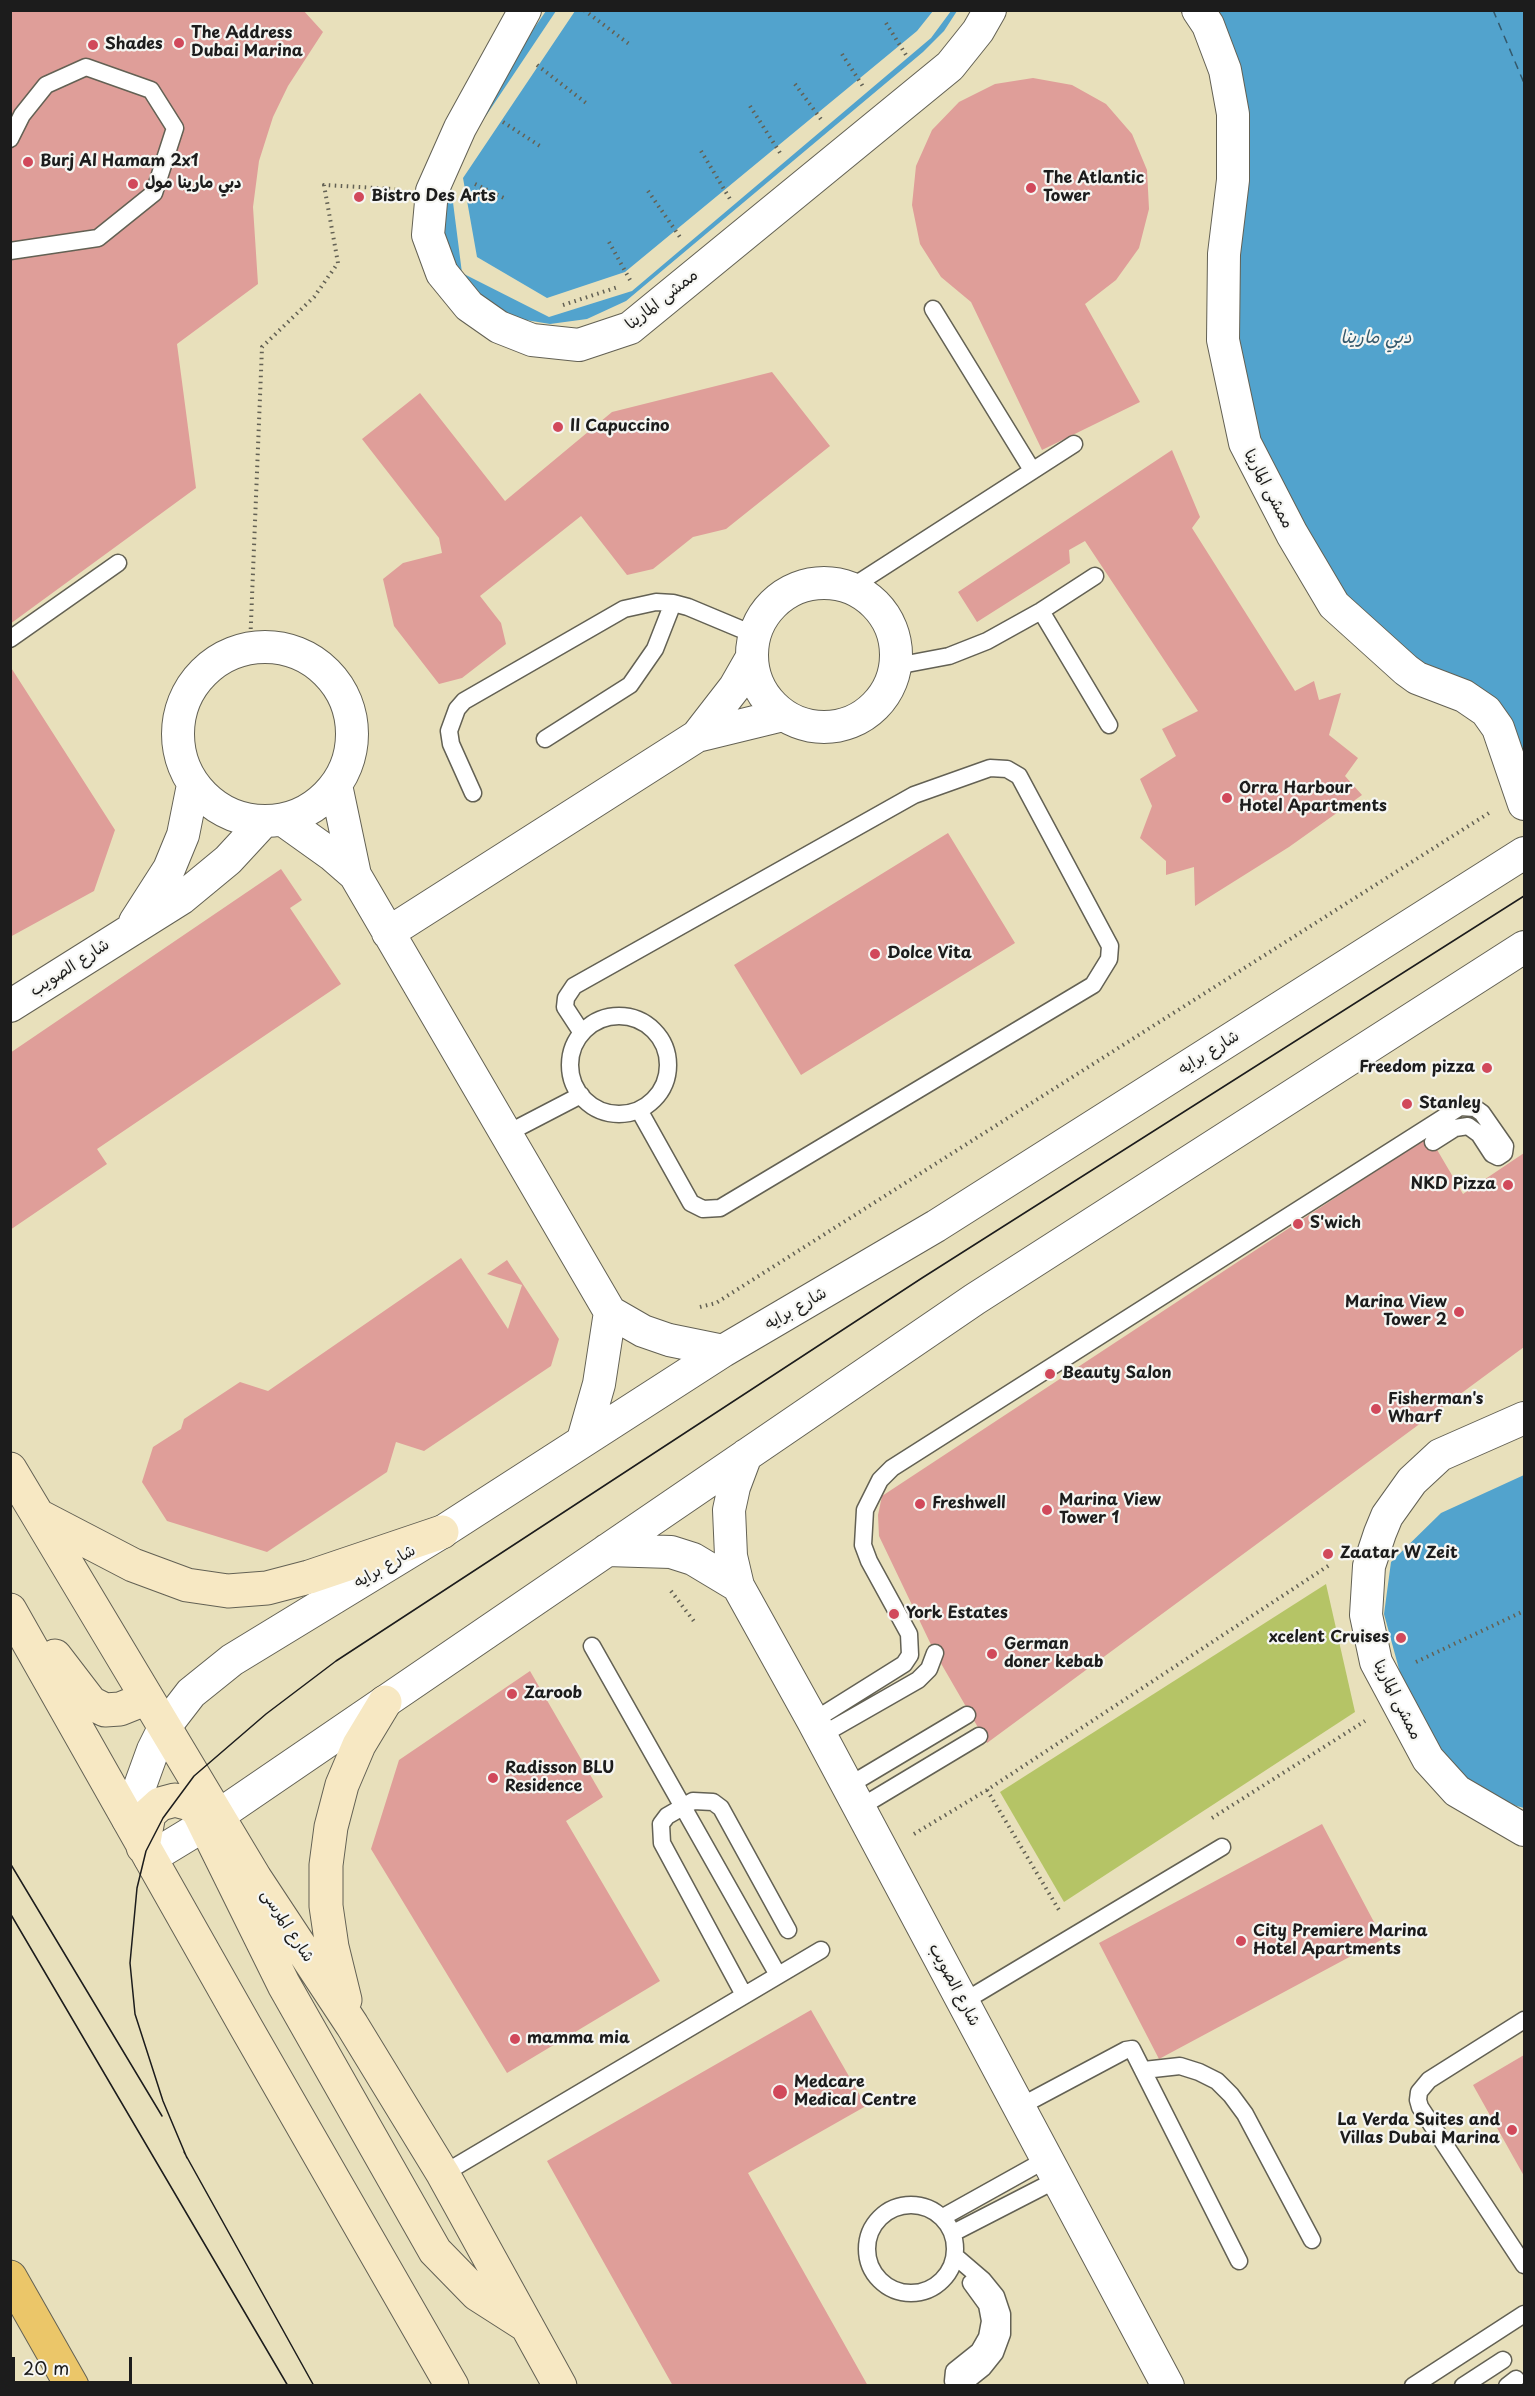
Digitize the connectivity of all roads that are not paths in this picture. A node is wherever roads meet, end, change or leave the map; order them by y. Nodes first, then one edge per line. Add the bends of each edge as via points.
1 (525, 10) edge
2 (990, 10) edge
3 (1198, 10) edge
4 (10, 139) edge
5 (11, 250) edge
6 (933, 309) dead end
7 (1074, 444) dead end
8 (1032, 470) junction
9 (118, 563) dead end
10 (1095, 576) dead end
11 (852, 587) junction
12 (673, 603) junction
13 (1041, 611) junction
14 (10, 639) edge
15 (753, 647) junction
16 (896, 666) junction
17 (783, 715) junction
18 (1109, 725) dead end
19 (697, 736) junction
20 (545, 740) dead end
21 (194, 785) junction
22 (336, 785) junction
23 (473, 793) dead end
24 (1522, 799) edge
25 (273, 820) junction
26 (1524, 853) edge
27 (355, 875) junction
28 (130, 930) junction
29 (388, 933) junction
30 (1524, 947) edge
31 (10, 1006) edge
32 (582, 1033) junction
33 (581, 1095) junction
34 (639, 1110) junction
35 (506, 1134) junction
36 (1433, 1142) dead end
37 (610, 1312) junction
38 (723, 1351) junction
39 (1524, 1418) edge
40 (583, 1440) junction
41 (746, 1455) junction
42 (10, 1469) edge
43 (39, 1516) junction
44 (442, 1533) junction
45 (607, 1550) junction
46 (738, 1586) junction
47 (10, 1601) edge
48 (10, 1610) edge
49 (592, 1646) dead end
50 (935, 1653) dead end
51 (144, 1694) junction
52 (385, 1702) junction
53 (967, 1715) dead end
54 (164, 1728) junction
55 (817, 1728) junction
56 (979, 1736) dead end
57 (854, 1797) junction
58 (682, 1807) junction
59 (212, 1820) junction
60 (1524, 1830) edge
61 (140, 1841) junction
62 (1221, 1847) dead end
63 (788, 1930) dead end
64 (821, 1950) dead end
65 (778, 1975) junction
66 (744, 1995) junction
67 (963, 2002) junction
68 (1524, 2020) edge
69 (352, 2025) junction
70 (1144, 2070) junction
71 (1019, 2107) junction
72 (1053, 2169) junction
73 (443, 2174) junction
74 (943, 2217) junction
75 (953, 2233) junction
76 (1312, 2240) dead end
77 (1239, 2261) dead end
78 (953, 2262) junction
79 (1524, 2265) edge
80 (10, 2277) edge
81 (1524, 2314) edge
82 (528, 2327) junction
83 (1503, 2360) dead end
84 (950, 2383) edge
85 (72, 2385) edge
86 (452, 2385) edge
87 (560, 2385) edge
88 (1168, 2385) edge
89 (1413, 2385) edge
90 (1463, 2385) edge

1 - 2 street, ممشى المارينا via 460,128 432,191 428,235 442,273 469,306 499,327 532,340 579,345 630,328 950,66
3 - 24 street, ممشى المارينا via 1225,70 1233,114 1223,340 1245,443 1334,605 1417,678 1464,696 1486,711 1498,728
4 - 5 lane via 22,115 46,85 86,67 151,90 175,129 154,193 98,238
6 - 8 lane
7 - 8 lane
8 - 11 lane
9 - 14 lane
10 - 13 lane
11 - 15 street via 827,582 804,585 782,596 764,613
11 - 16 street via 872,600 888,618 896,641
12 - 15 lane via 688,607
12 - 20 lane via 655,649 630,686
12 - 23 lane via 648,603 624,609 464,701 451,719 449,731
13 - 16 lane via 987,641 948,656
13 - 18 lane
15 - 17 street via 757,681 767,700
15 - 19 street via 735,687
16 - 17 street via 889,689 874,709 853,722 829,728 805,725
17 - 19 street
19 - 29 street
21 - 22 street via 181,758 178,729 184,700 200,676 222,657 250,647 279,647 307,657 330,676 345,700 352,730 349,759
21 - 25 street via 213,805 238,818
21 - 28 street via 183,835 169,869
22 - 25 street via 303,812
22 - 27 street
25 - 27 street via 332,855
25 - 28 street, شارع الصويب via 206,880
26 - 38 street, شارع برايه via 936,1226
27 - 29 street
28 - 31 street, شارع الصويب
29 - 35 street
30 - 41 street via 975,1299
32 - 33 lane via 570,1064
32 - 34 lane via 599,1020 621,1015 642,1021 659,1035 668,1055 667,1077 656,1097
32 - 34 lane via 565,1007 573,986 914,795 990,768 1020,776 1110,946 1109,959 1093,985 720,1209 702,1209 691,1203
33 - 34 lane via 602,1111 620,1114
33 - 35 lane
35 - 37 street
36 - 55 lane via 1455,1128 1468,1126 1479,1134 1495,1157 1504,1153 1505,1146 1482,1113 1460,1107 892,1468 880,1480 865,1510 862,1527 869,1561 909,1634 910,1655 904,1664
37 - 38 street via 643,1331 669,1340
37 - 40 street via 599,1384
38 - 40 street, شارع برايه
39 - 60 street, ممشى المارينا via 1440,1455 1413,1481 1387,1515 1380,1533 1369,1566 1366,1615 1376,1662 1428,1759 1457,1791
40 - 44 street, شارع برايه
41 - 45 street
41 - 46 street, شارع الصويب via 729,1510 730,1556
42 - 43 main road, شارع المرسى
43 - 44 main road via 133,1565 187,1585 228,1591 267,1588
43 - 51 main road, شارع المرسى
44 - 54 street, شارع برايه via 232,1660 191,1693
45 - 46 street, شارع الصويب via 671,1552 693,1559
45 - 52 street
46 - 55 street, شارع الصويب
47 - 51 main road via 91,1703 105,1710 120,1710
48 - 61 main road
49 - 58 lane
50 - 55 lane via 929,1669 918,1680
51 - 54 main road, شارع المرسى
52 - 59 street
52 - 69 main road via 359,1745 342,1785 326,1865 332,1947
53 - 57 lane
54 - 59 main road, شارع المرسى
54 - 61 street, شارع برايه via 153,1750
55 - 57 street, شارع الصويب
56 - 57 lane
57 - 67 street, شارع الصويب
58 - 63 lane via 703,1800 722,1808
58 - 65 lane
58 - 66 lane via 666,1816 662,1843
59 - 61 main road via 190,1804 175,1800 160,1804 149,1814
59 - 69 main road, شارع المرسى
59 - 82 main road via 284,1985 435,2251 477,2295
61 - 86 main road
62 - 67 lane
64 - 65 lane
65 - 66 lane
66 - 73 lane
67 - 71 street, شارع الصويب
68 - 79 lane via 1429,2080 1418,2100
69 - 73 main road, شارع المرسى
70 - 71 lane via 1135,2051 1129,2049
70 - 76 lane via 1180,2066 1217,2081 1231,2095
70 - 77 lane
71 - 72 street, شارع الصويب
72 - 74 lane
72 - 75 lane
72 - 88 street, شارع الصويب
73 - 82 main road, شارع المرسى
74 - 75 lane
74 - 78 lane via 928,2206 909,2204 891,2208 877,2220 868,2237 867,2256 874,2274 887,2286 905,2293 923,2292 940,2283
75 - 78 lane
78 - 84 lane via 983,2280 996,2296 1002,2314 1002,2334 995,2353 983,2368 963,2384
80 - 85 highway
81 - 89 lane
82 - 87 main road, شارع المرسى
83 - 90 lane

